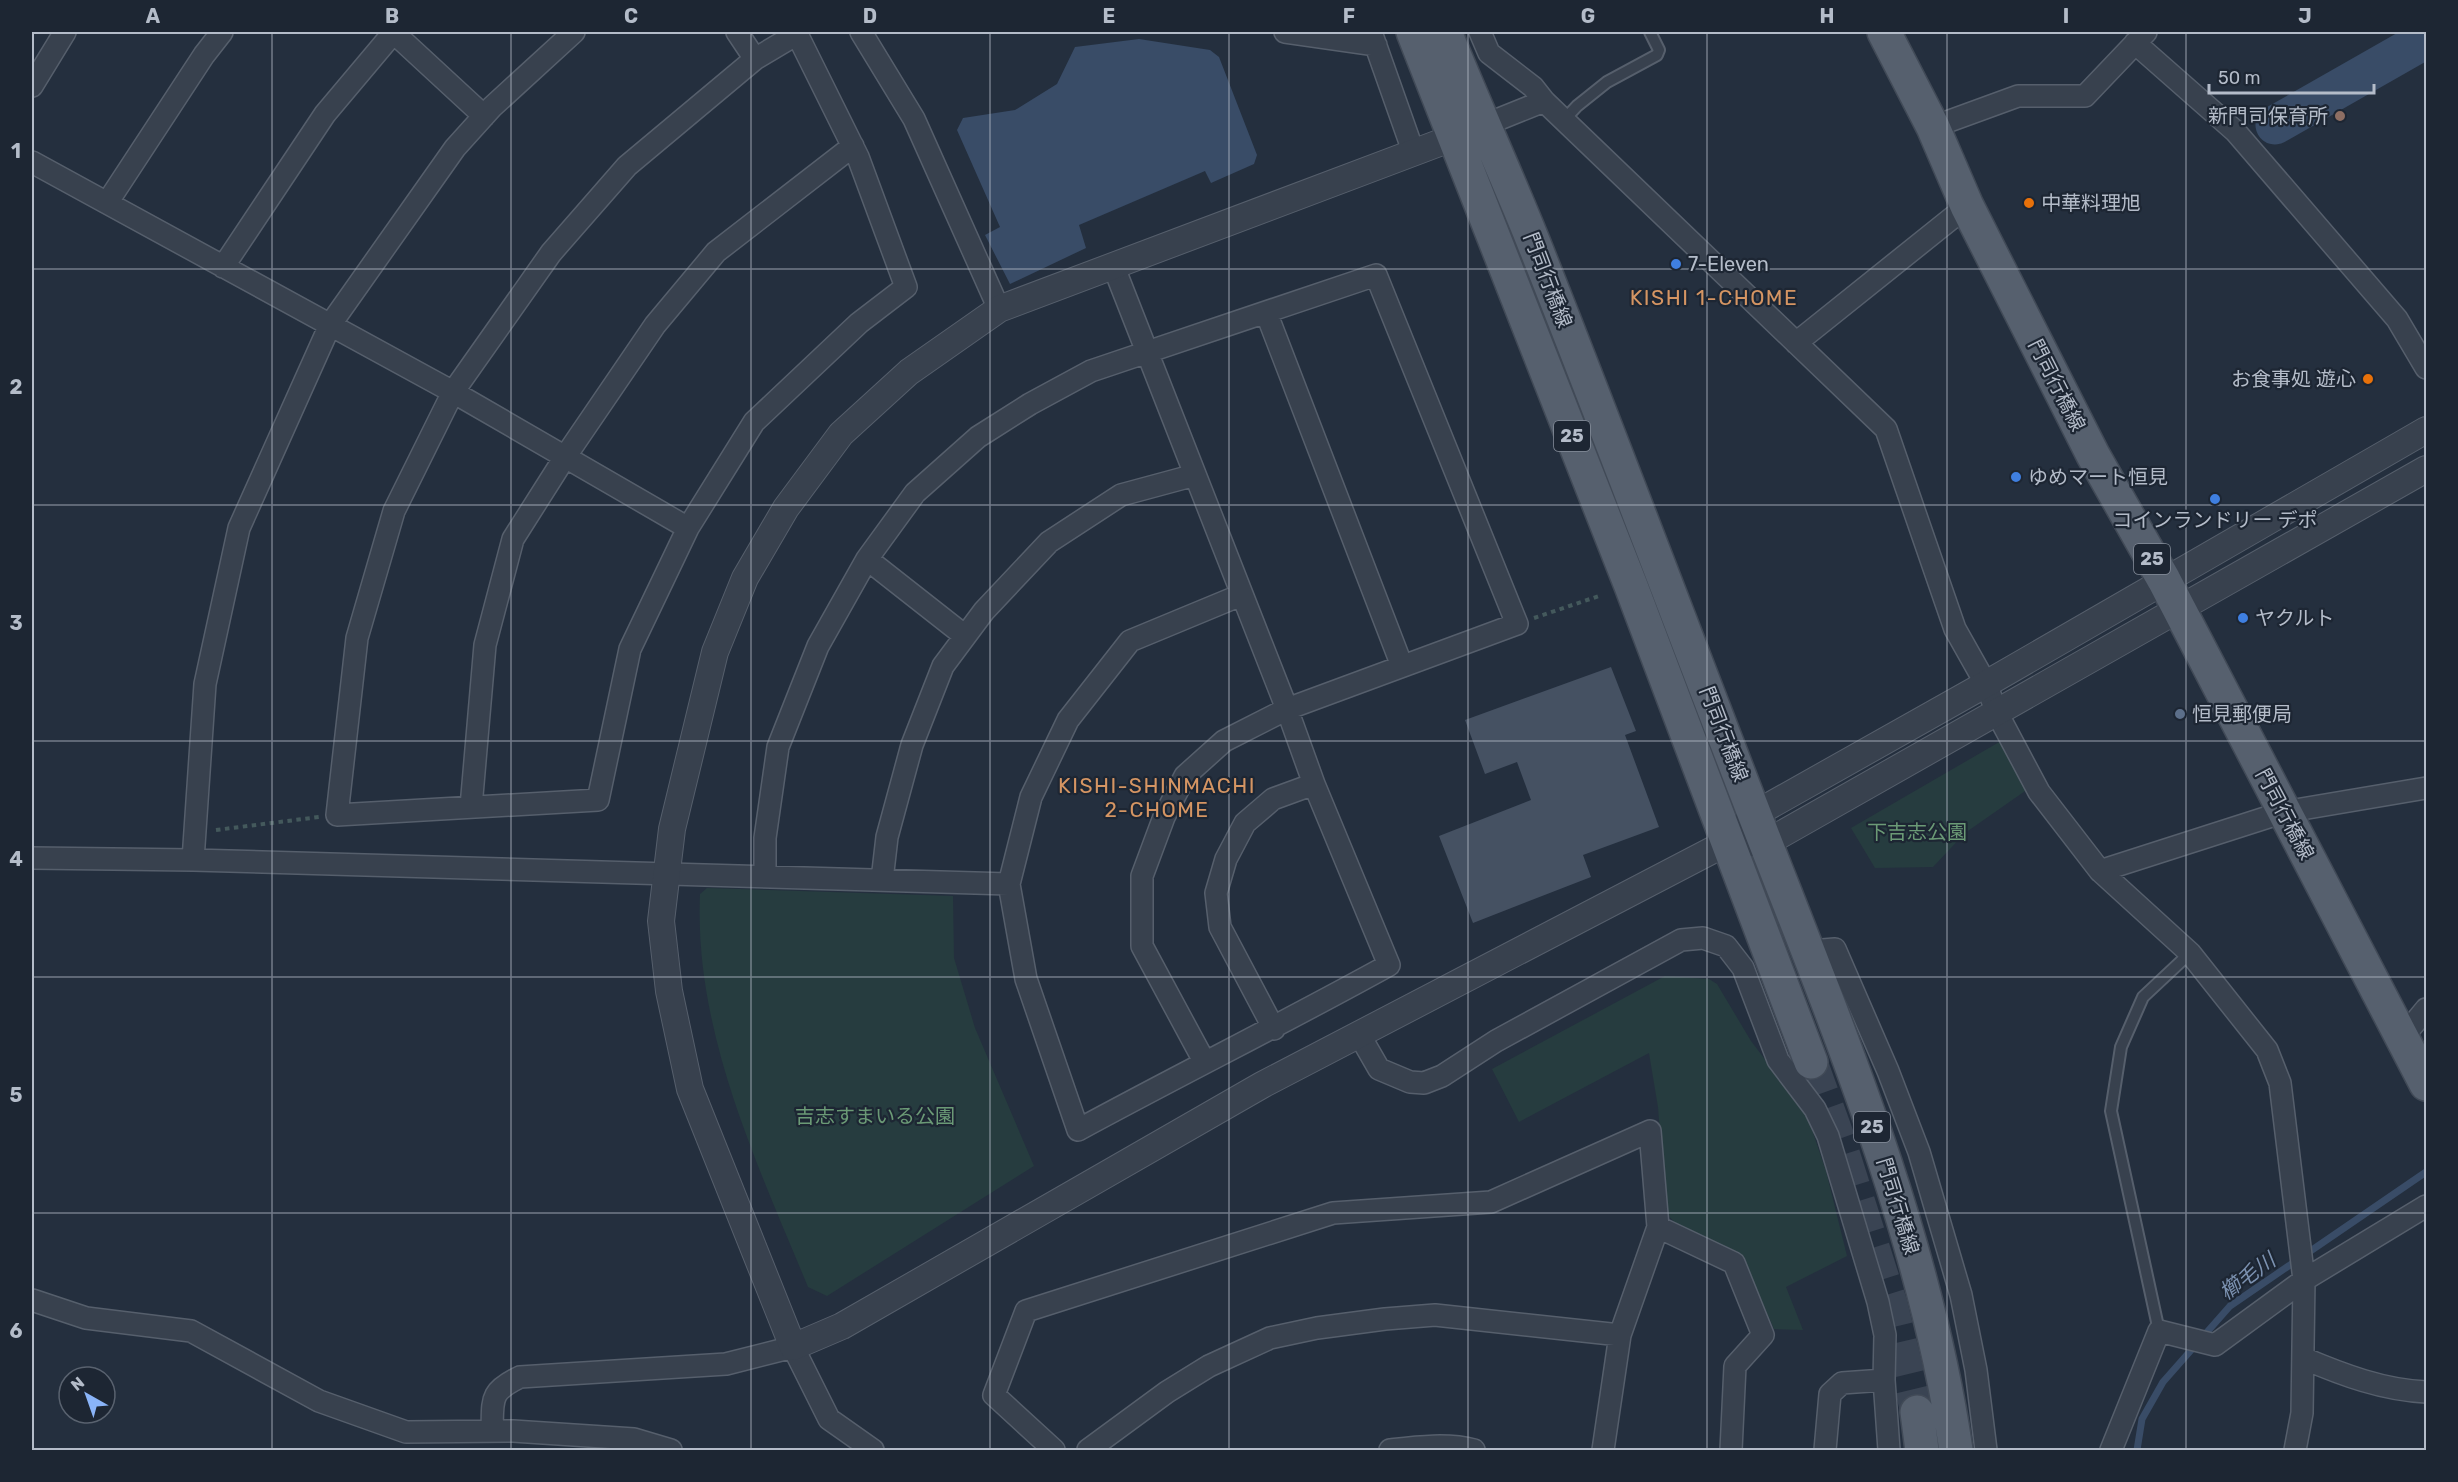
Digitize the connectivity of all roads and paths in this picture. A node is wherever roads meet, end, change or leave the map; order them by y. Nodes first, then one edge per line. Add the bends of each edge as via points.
1 (65, 32) edge
2 (222, 32) edge
3 (393, 32) edge
4 (574, 32) edge
5 (737, 32) edge
6 (861, 32) edge
7 (1285, 32) edge
8 (1413, 32) edge
9 (1445, 32) edge
10 (1480, 32) edge
11 (1650, 32) edge
12 (1884, 32) edge
13 (2141, 37) edge
14 (1374, 38) edge
15 (755, 58) junction
16 (32, 86) edge
17 (1544, 101) junction
18 (484, 116) junction
19 (1564, 120) junction
20 (1933, 126) junction
21 (1469, 131) junction
22 (853, 146) junction
23 (1413, 151) junction
24 (32, 162) edge
25 (107, 203) junction
26 (1966, 206) junction
27 (1113, 265) junction
28 (223, 267) junction
29 (999, 309) junction
30 (1266, 312) junction
31 (330, 325) junction
32 (1796, 343) junction
33 (1148, 352) junction
34 (2427, 368) edge
35 (453, 392) junction
36 (2427, 430) edge
37 (565, 457) junction
38 (2427, 469) edge
39 (1196, 475) junction
40 (688, 528) junction
41 (867, 559) junction
42 (2171, 594) junction
43 (1241, 595) junction
44 (1599, 596) dead end
45 (1517, 624) junction
46 (965, 636) junction
47 (1402, 666) junction
48 (1986, 684) junction
49 (1287, 709) junction
50 (1997, 713) junction
51 (1314, 784) junction
52 (2427, 788) edge
53 (471, 807) junction
54 (2284, 812) junction
55 (337, 815) junction
56 (1761, 829) junction
57 (195, 833) junction
58 (1728, 842) junction
59 (32, 858) edge
60 (193, 860) junction
61 (2100, 871) junction
62 (666, 874) junction
63 (765, 876) junction
64 (882, 880) junction
65 (1009, 884) junction
66 (1810, 951) junction
67 (2190, 953) junction
68 (2427, 1009) edge
69 (1274, 1029) junction
70 (1360, 1036) junction
71 (2403, 1037) junction
72 (1204, 1061) junction
73 (1811, 1062) tunnel mouth
74 (2427, 1084) edge
75 (2427, 1206) edge
76 (1658, 1227) junction
77 (2304, 1280) junction
78 (32, 1300) edge
79 (2159, 1330) junction
80 (1620, 1335) junction
81 (793, 1347) junction
82 (2303, 1358) junction
83 (1884, 1380) junction
84 (2427, 1392) edge
85 (1917, 1412) tunnel mouth
86 (492, 1431) junction
87 (671, 1450) edge
88 (873, 1450) edge
89 (1054, 1450) edge
90 (1088, 1450) edge
91 (1390, 1450) edge
92 (1474, 1450) edge
93 (1604, 1450) edge
94 (1731, 1450) edge
95 (1825, 1450) edge
96 (1889, 1450) edge
97 (1922, 1450) edge
98 (1956, 1450) edge
99 (1986, 1450) edge
100 (2111, 1450) edge
101 (2295, 1450) edge

1 - 16 street
2 - 25 street
3 - 18 street
3 - 28 street via 326,114
4 - 18 street
5 - 15 street
6 - 29 street via 914,119
7 - 14 street
8 - 21 main road, 門司行橋線 / 25
9 - 21 main road, 門司行橋線 / 25
10 - 17 street via 1489,53 1533,87
11 - 19 lane via 1659,50 1657,56 1607,82
12 - 20 main road, 門司行橋線 / 25
13 - 20 street via 2085,96 2018,96
13 - 34 street via 2235,131 2397,319
14 - 23 street
15 - 22 street via 797,34
15 - 35 street via 627,166 551,253
17 - 19 street
17 - 21 street
18 - 31 street via 455,148
19 - 32 street
20 - 26 main road, 門司行橋線 / 25
21 - 23 street
21 - 56 main road, 門司行橋線 / 25 via 1532,238
21 - 58 main road, 門司行橋線 / 25 via 1631,586
22 - 37 street via 716,252 655,325
22 - 40 street via 906,287 859,323 754,422
23 - 27 street
24 - 25 street
25 - 28 street
26 - 32 street
26 - 42 main road, 門司行橋線 / 25 via 2093,455
27 - 29 street
27 - 33 street
28 - 31 street
29 - 62 street via 909,372 842,434 786,508 745,578 715,652 672,829
30 - 33 street
30 - 45 street via 1376,274
30 - 47 street
31 - 35 street
31 - 57 street via 239,528 205,684
32 - 48 street via 1886,429 1955,629
33 - 39 street
33 - 41 street via 1091,371 978,437 915,493
35 - 37 street
35 - 55 street via 394,511 357,638
36 - 42 street
37 - 40 street
37 - 53 street via 513,539 485,645
38 - 42 street
39 - 43 street
39 - 46 street via 1121,495 1049,542
40 - 53 street via 630,649 598,800
41 - 46 street
41 - 63 street via 818,646 778,747 765,838
42 - 48 street
42 - 50 street
42 - 54 main road, 門司行橋線 / 25
43 - 49 street
43 - 65 street via 1130,641 1068,720 1031,797
44 - 45 path
45 - 47 street
46 - 64 street via 943,666 912,745 887,837
47 - 49 street
48 - 50 street
48 - 56 street
49 - 51 street
49 - 72 street via 1224,741 1185,776 1164,817 1142,876 1142,946
50 - 56 street
50 - 61 street via 2039,792
51 - 69 street via 1273,800 1245,823 1226,859 1216,893 1220,927
51 - 69 street via 1389,965
52 - 54 street
53 - 55 street
54 - 61 street
54 - 71 main road, 門司行橋線 / 25
55 - 57 path
56 - 58 street
56 - 66 main road, 門司行橋線 / 25
57 - 60 street
58 - 70 street
58 - 73 main road, 門司行橋線 / 25
59 - 60 street
60 - 62 street
61 - 67 street
62 - 63 street
62 - 81 street via 661,921 669,992 690,1089
63 - 64 street
64 - 65 street
65 - 72 street via 1026,979 1078,1130
66 - 98 main road, 門司行橋線 / 25 via 1895,1194 1917,1269 1947,1389
66 - 99 street via 1835,949 1919,1152 1961,1295
67 - 77 street via 2268,1050 2280,1083
67 - 79 lane via 2143,997 2121,1047 2111,1111
68 - 71 street
69 - 72 street
70 - 81 street via 1262,1085 842,1326
70 - 83 street via 1379,1069 1410,1082 1424,1083 1681,940 1702,938 1726,946 1743,968 1778,1060 1815,1109 1828,1136 1878,1302 1885,1335
71 - 74 main road, 門司行橋線 / 25
75 - 77 street
76 - 80 street
76 - 89 street via 1650,1131 1491,1203 1333,1213 1026,1311 994,1395
76 - 94 street via 1734,1263 1763,1335 1735,1366
77 - 79 street via 2216,1345
77 - 82 street
78 - 86 street via 86,1318 191,1331 319,1401 406,1432
79 - 100 street
80 - 90 street via 1435,1315 1317,1328 1270,1338 1209,1366
80 - 93 street
81 - 86 street via 726,1364 520,1377 501,1386 493,1400
81 - 88 street via 829,1419
82 - 84 street via 2350,1379
82 - 101 street via 2302,1413
83 - 95 street via 1842,1383 1830,1394
83 - 96 street
85 - 97 main road
86 - 87 street via 634,1439
91 - 92 street

